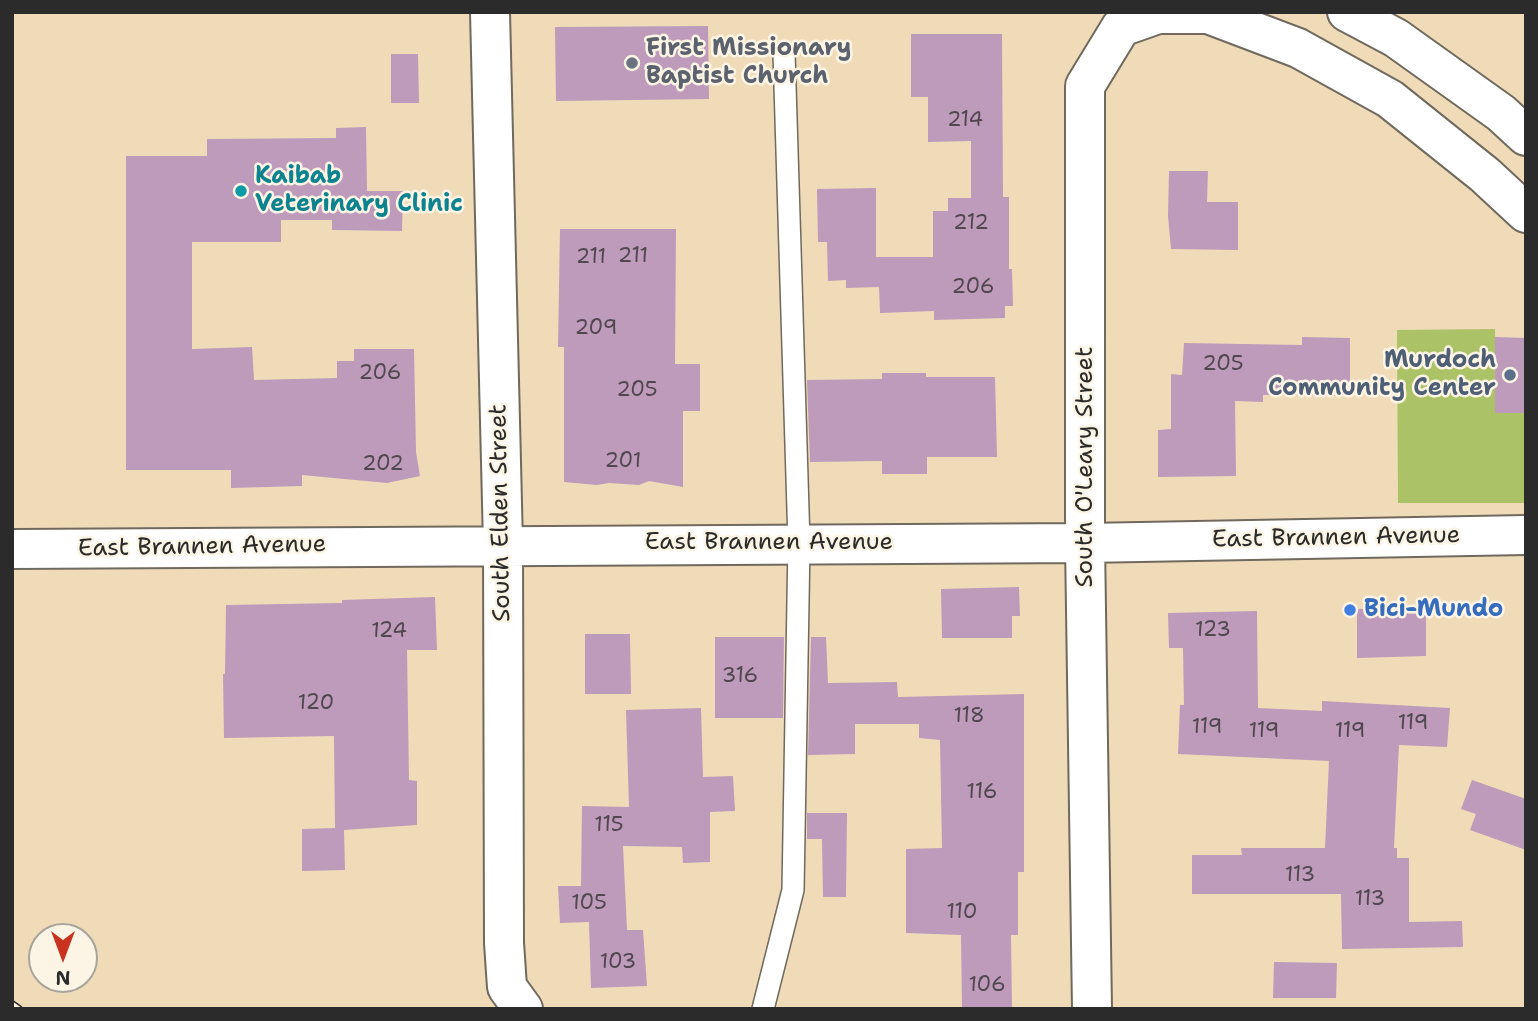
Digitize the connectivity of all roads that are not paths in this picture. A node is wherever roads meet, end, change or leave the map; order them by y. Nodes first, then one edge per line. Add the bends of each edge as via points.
1 (490, 12) edge
2 (1347, 12) edge
3 (1207, 13) edge
4 (784, 53) dead end
5 (1526, 136) edge
6 (1526, 213) edge
7 (1526, 535) edge
8 (799, 543) junction
9 (1085, 543) junction
10 (503, 544) junction
11 (12, 549) edge
12 (523, 1009) edge
13 (763, 1009) edge
14 (1092, 1009) edge

1 - 10 street, South Elden Street
2 - 5 street via 1396,38
3 - 6 street via 1298,48 1390,99
3 - 9 street, South O'Leary Street via 1158,14 1121,27 1085,86
4 - 8 lane
7 - 9 street, East Brannen Avenue
8 - 9 street, East Brannen Avenue
8 - 10 street, East Brannen Avenue
8 - 13 lane via 793,890
9 - 14 street, South O'Leary Street
10 - 11 street, East Brannen Avenue
10 - 12 street, South Elden Street via 504,943 507,987

